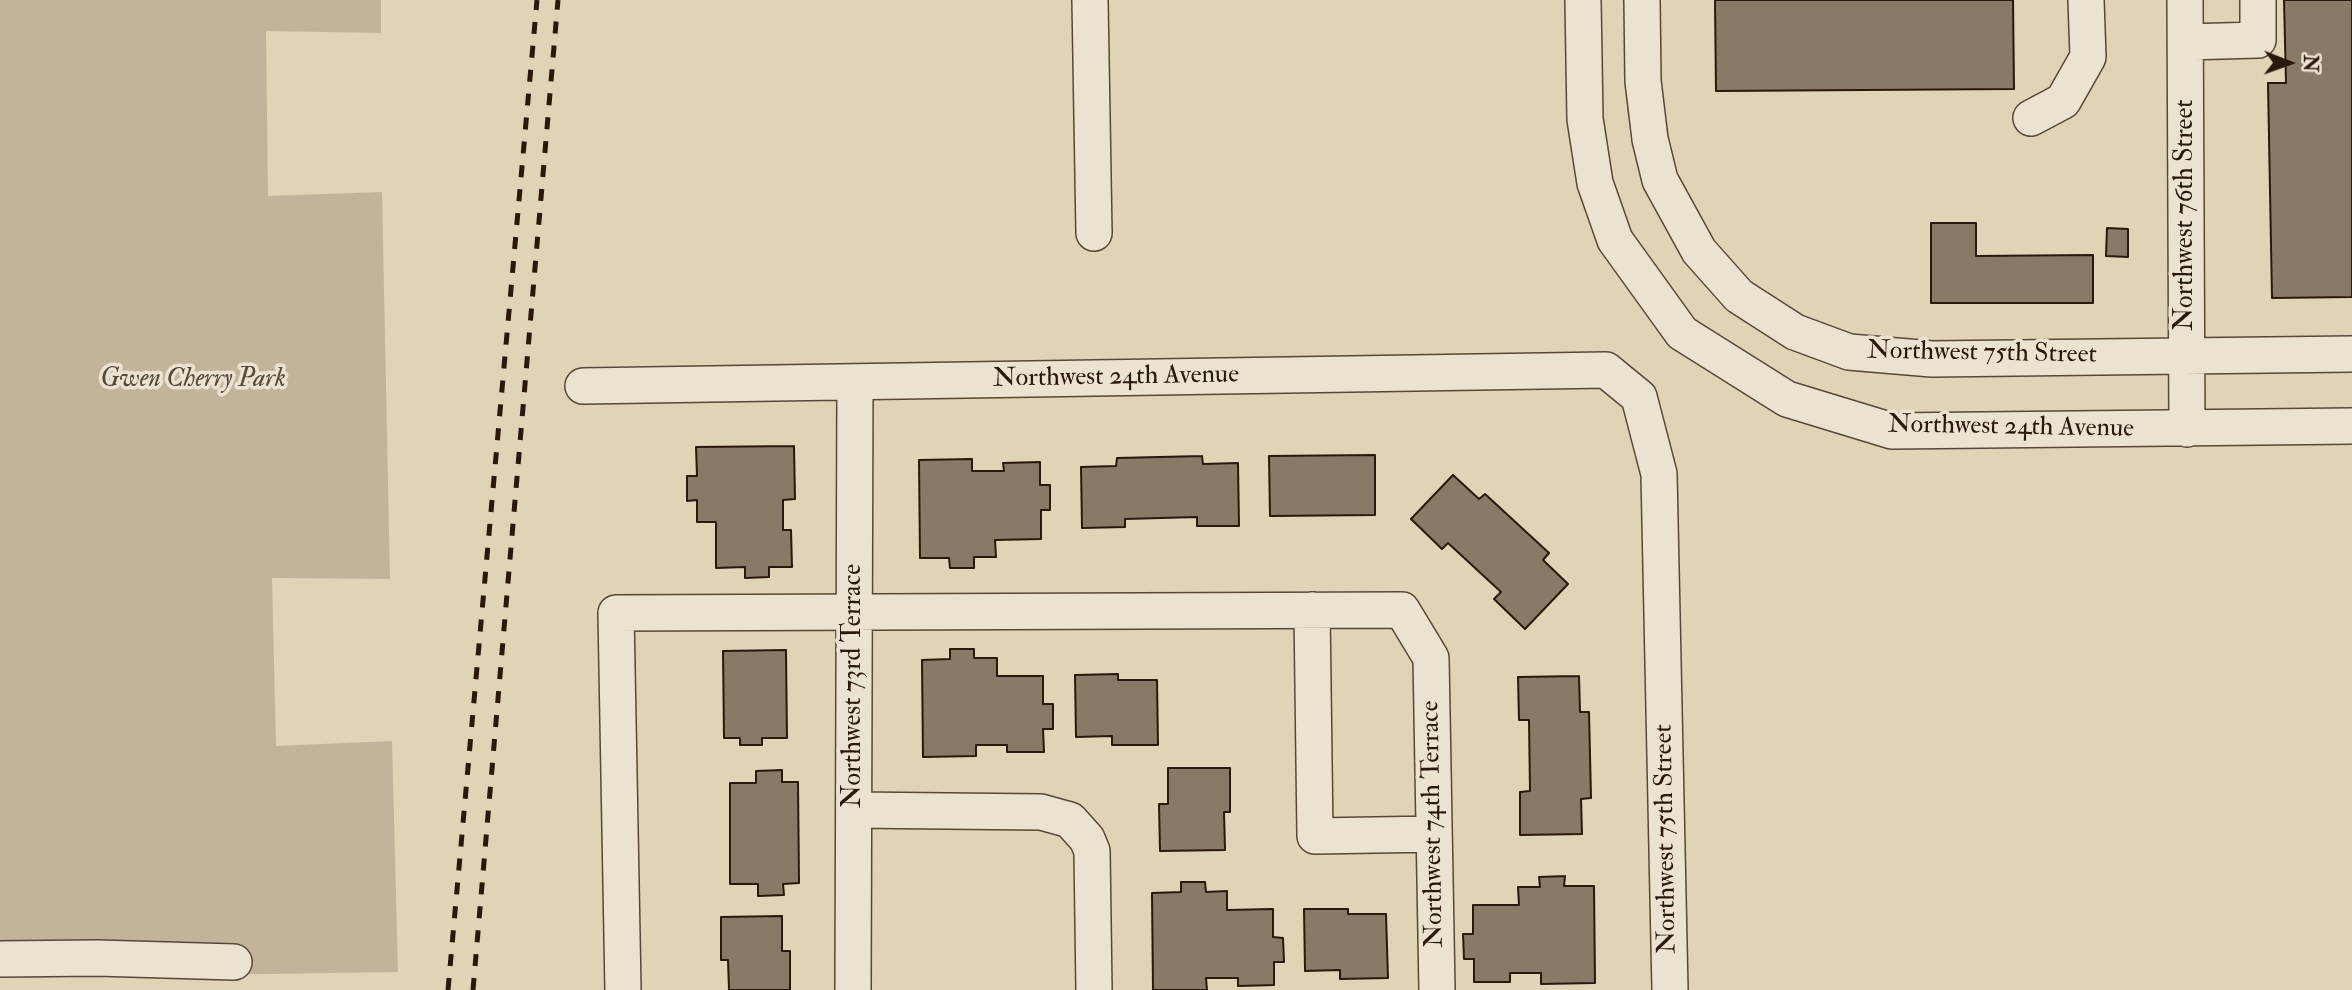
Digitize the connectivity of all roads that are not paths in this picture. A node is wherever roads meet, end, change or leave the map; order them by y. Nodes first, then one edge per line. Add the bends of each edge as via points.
1 (1090, 0) edge
2 (1583, 0) edge
3 (1642, 0) edge
4 (2086, 0) edge
5 (2185, 0) edge
6 (2259, 0) edge
7 (2186, 41) junction
8 (2031, 118) dead end
9 (1094, 233) dead end
10 (2352, 354) edge
11 (2187, 356) junction
12 (855, 382) junction
13 (583, 386) dead end
14 (1639, 397) joint
15 (2352, 426) edge
16 (2187, 429) junction
17 (1312, 610) junction
18 (855, 611) junction
19 (854, 810) junction
20 (1434, 834) junction
21 (0, 959) edge
22 (234, 962) dead end
23 (623, 990) edge
24 (853, 990) edge
25 (1094, 990) edge
26 (1437, 990) edge
27 (1670, 990) edge

1 - 9 street
2 - 16 street, Northwest 24th Avenue via 1586,119 1595,183 1615,240 1682,332 1787,399 1892,431
3 - 11 street, Northwest 75th Street via 1643,81 1660,180 1699,251 1738,296 1794,332 1849,352 1932,359
4 - 8 street via 2088,57 2063,101
5 - 7 street, Northwest 76th Street
6 - 7 street via 2259,40
7 - 11 street, Northwest 76th Street
10 - 11 street, Northwest 75th Street
11 - 16 street, Northwest 76th Street
12 - 13 street, Northwest 24th Avenue
12 - 14 street, Northwest 24th Avenue via 1606,370
12 - 18 street, Northwest 73rd Terrace
14 - 27 street, Northwest 75th Street via 1658,474
15 - 16 street, Northwest 24th Avenue
17 - 18 street
17 - 20 street, Northwest 74th Terrace via 1402,610 1431,658
17 - 20 street via 1315,836
18 - 19 street, Northwest 73rd Terrace
18 - 23 street via 616,613
19 - 24 street, Northwest 73rd Terrace
19 - 25 street via 1041,812 1070,820 1092,851 1094,863
20 - 26 street, Northwest 74th Terrace
21 - 22 street

